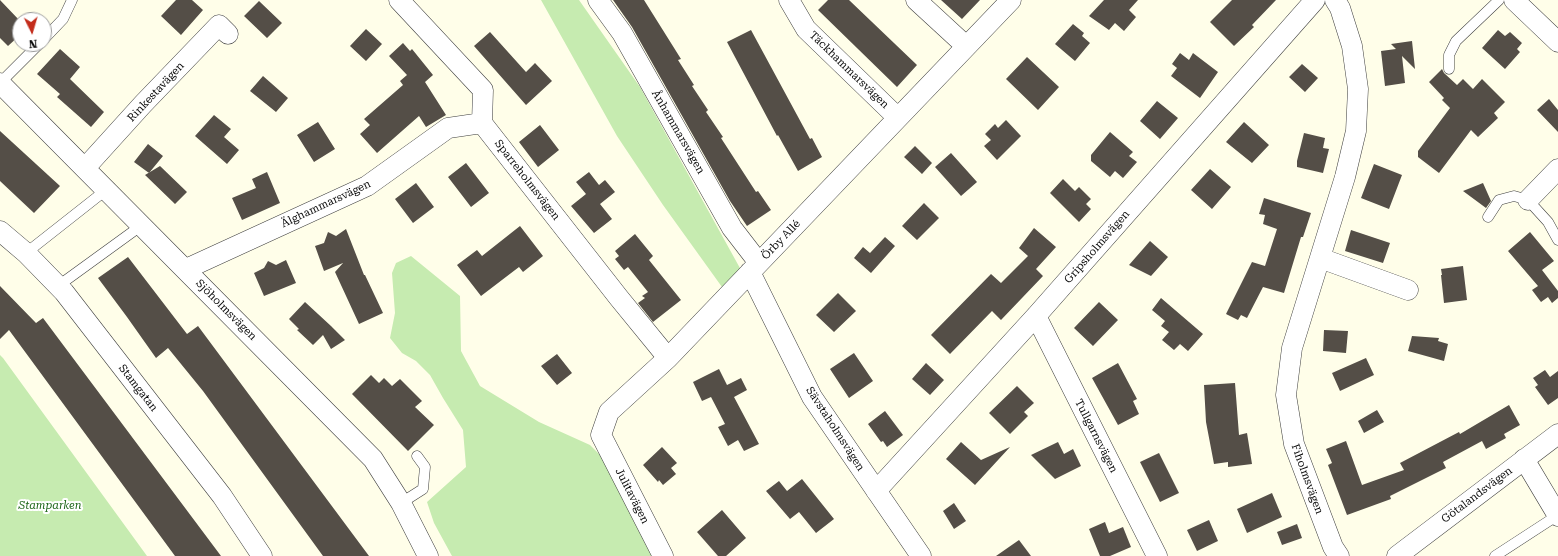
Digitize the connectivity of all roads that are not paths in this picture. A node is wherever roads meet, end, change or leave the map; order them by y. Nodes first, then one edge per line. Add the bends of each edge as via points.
1 (72, 0) edge
2 (399, 0) edge
3 (598, 0) edge
4 (789, 0) edge
5 (916, 0) edge
6 (1011, 0) edge
7 (1315, 0) edge
8 (1335, 0) edge
9 (1499, 0) edge
10 (1514, 0) edge
11 (52, 30) edge
12 (228, 34) dead end
13 (1558, 42) edge
14 (966, 46) junction
15 (30, 52) edge
16 (1449, 69) dead end
17 (0, 83) edge
18 (898, 118) junction
19 (482, 123) junction
20 (85, 168) junction
21 (1558, 169) edge
22 (106, 190) junction
23 (1528, 200) junction
24 (1488, 217) dead end
25 (142, 225) junction
26 (0, 231) edge
27 (1558, 240) edge
28 (26, 253) junction
29 (1320, 258) junction
30 (754, 268) junction
31 (186, 269) junction
32 (58, 286) junction
33 (1408, 290) dead end
34 (1036, 316) junction
35 (668, 358) junction
36 (1558, 434) edge
37 (601, 435) joint
38 (417, 456) dead end
39 (1524, 459) junction
40 (876, 491) junction
41 (401, 503) junction
42 (1558, 515) edge
43 (262, 556) edge
44 (428, 556) edge
45 (663, 556) edge
46 (921, 556) edge
47 (1157, 556) edge
48 (1340, 556) edge
49 (1397, 556) edge
50 (1496, 556) edge

1 - 11 lane via 63,19
2 - 19 street via 483,90
3 - 30 street, Ånhammarsvägen via 622,33
4 - 18 street, Täckhammarsvägen via 806,28
5 - 14 street
6 - 14 street, Örby Allé
7 - 34 street, Gripsholmsvägen
8 - 29 street, Fiholmsvägen via 1352,46 1358,89 1356,131
9 - 16 lane via 1456,41 1449,55
10 - 13 street
12 - 20 street, Rinkestavägen via 219,25
14 - 18 street, Örby Allé
15 - 17 lane
17 - 20 street, Sjöholmsvägen
18 - 30 street, Örby Allé
19 - 31 street, Älghammarsvägen via 448,128 367,186
19 - 35 street, Sparreholmsvägen
20 - 22 street, Sjöholmsvägen
21 - 23 street
22 - 25 street, Sjöholmsvägen
22 - 28 lane
23 - 24 lane via 1514,196 1499,200
23 - 27 lane via 1548,222
25 - 31 street, Sjöholmsvägen
25 - 32 lane
26 - 28 street, Stamgatan
28 - 32 street, Stamgatan
29 - 33 street
29 - 48 street, Fiholmsvägen via 1292,348 1286,395 1294,444 1332,547
30 - 35 street, Örby Allé
30 - 40 street, Sävstaholmsvägen via 812,398
31 - 41 street, Sjöholmsvägen via 373,459
32 - 43 street, Stamgatan via 222,496
34 - 40 street, Gripsholmsvägen
34 - 47 street, Tullgarnsvägen
35 - 37 street, Örby Allé via 609,412
36 - 39 street, Götalandsvägen
37 - 45 street, Julitavägen
38 - 41 lane via 424,467 423,489
39 - 42 street
39 - 49 street, Götalandsvägen
40 - 46 street, Sävstaholmsvägen
41 - 44 street, Sjöholmsvägen
42 - 50 lane

